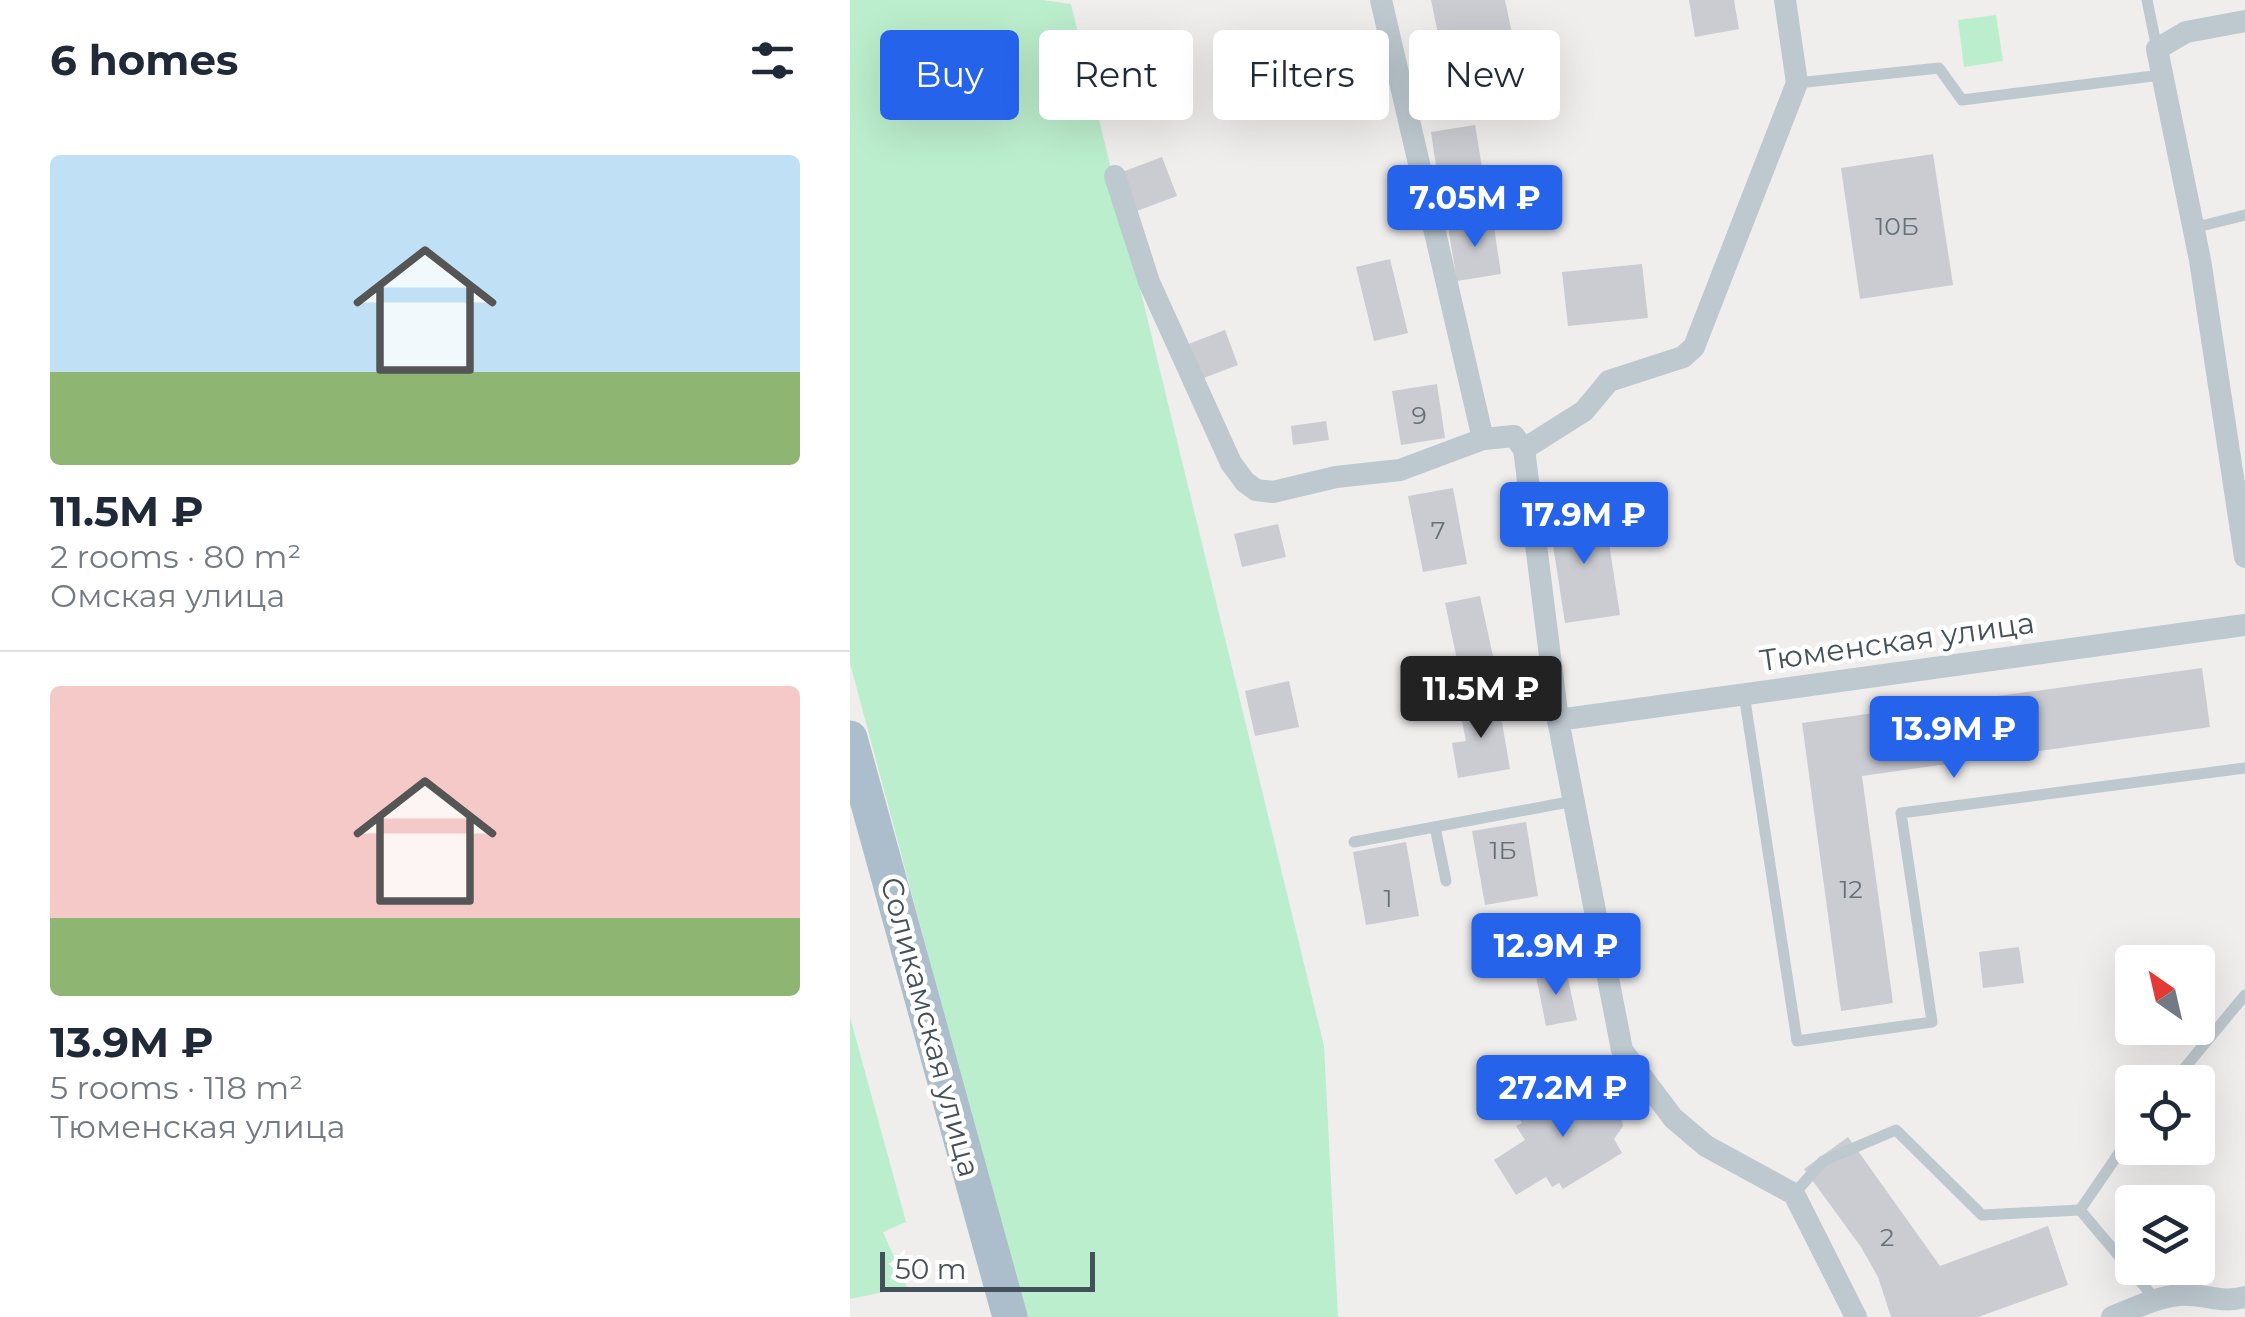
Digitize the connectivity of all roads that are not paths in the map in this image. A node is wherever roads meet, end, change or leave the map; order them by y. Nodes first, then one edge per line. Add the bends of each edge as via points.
1 (1381, 0) edge
2 (1786, 0) edge
3 (2147, 0) edge
4 (2245, 21) edge
5 (2157, 49) junction
6 (2161, 75) junction
7 (1798, 82) junction
8 (1115, 176) dead end
9 (2245, 215) edge
10 (2193, 228) junction
11 (1483, 439) junction
12 (1524, 450) junction
13 (2245, 557) edge
14 (2245, 625) edge
15 (1744, 694) junction
16 (1558, 720) junction
17 (850, 738) edge
18 (2245, 768) edge
19 (1574, 800) junction
20 (1435, 827) junction
21 (1354, 842) dead end
22 (1446, 881) dead end
23 (2245, 995) edge
24 (2187, 1065) edge
25 (2115, 1159) edge
26 (1794, 1194) junction
27 (2080, 1210) junction
28 (2245, 1297) edge
29 (2156, 1300) junction
30 (1010, 1317) edge
31 (1856, 1317) edge
32 (2112, 1317) edge

1 - 11 street
2 - 7 street
3 - 5 lane
4 - 5 street via 2186,32
5 - 6 street
6 - 7 lane via 1962,100 1940,68
6 - 10 street
7 - 12 street via 1694,348 1609,380 1584,410
8 - 11 street via 1149,282 1231,462 1256,490 1400,470
9 - 10 lane
10 - 13 street
11 - 12 street via 1514,436
12 - 16 street
14 - 15 street, Тюменская улица
15 - 16 street, Тюменская улица
15 - 18 lane via 1797,1041 1932,1022 1901,813
16 - 19 street
17 - 30 main road, Соликамская улица
19 - 20 lane
19 - 26 street via 1622,1050 1672,1118 1706,1146
20 - 21 lane
20 - 22 lane
23 - 24 lane
25 - 27 lane
26 - 27 lane via 1823,1160 1896,1130 1982,1215
26 - 31 street
27 - 29 lane
28 - 29 street
29 - 32 street

